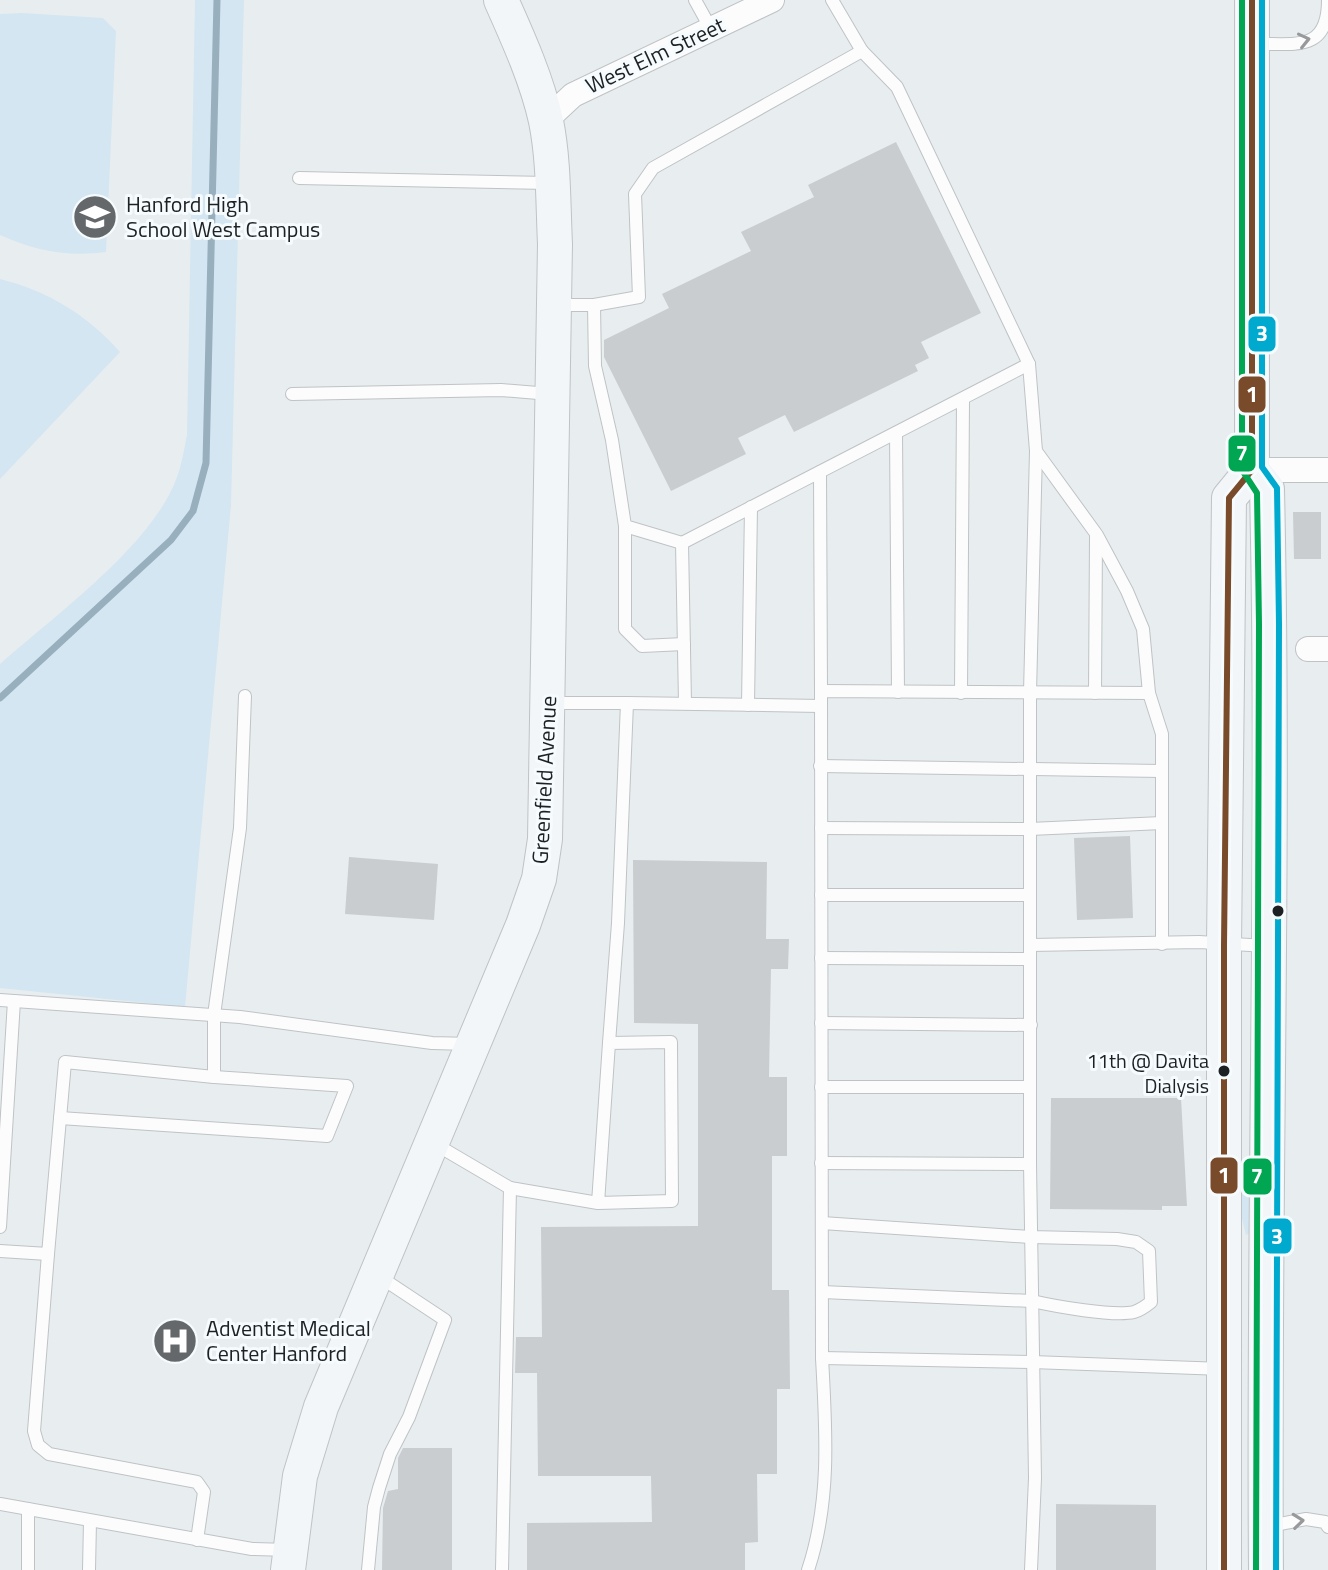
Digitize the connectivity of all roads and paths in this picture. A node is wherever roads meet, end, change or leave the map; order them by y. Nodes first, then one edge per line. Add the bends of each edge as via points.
1 (501, 0) edge
2 (695, 0) edge
3 (772, 0) edge
4 (832, 0) edge
5 (1252, 0) edge
6 (1328, 0) edge
7 (711, 29) junction
8 (1251, 44) junction
9 (862, 51) junction
10 (545, 121) junction
11 (299, 178) dead end
12 (552, 183) junction
13 (555, 305) junction
14 (594, 305) junction
15 (1029, 364) junction
16 (292, 394) dead end
17 (554, 394) junction
18 (963, 400) junction
19 (896, 433) junction
20 (1036, 451) junction
21 (1252, 470) junction
22 (1328, 470) edge
23 (820, 472) junction
24 (751, 507) junction
25 (625, 526) junction
26 (1097, 535) junction
27 (682, 543) junction
28 (684, 644) junction
29 (821, 691) junction
30 (898, 692) junction
31 (961, 693) junction
32 (1030, 693) junction
33 (1095, 693) junction
34 (1149, 693) junction
35 (245, 696) dead end
36 (549, 703) junction
37 (627, 703) junction
38 (685, 703) junction
39 (748, 705) junction
40 (821, 706) junction
41 (820, 766) junction
42 (1030, 771) junction
43 (1162, 771) junction
44 (1162, 823) junction
45 (821, 828) junction
46 (1030, 829) junction
47 (821, 895) junction
48 (1030, 895) junction
49 (1162, 944) junction
50 (1030, 945) junction
51 (1224, 945) junction
52 (1267, 946) junction
53 (821, 958) junction
54 (1030, 959) junction
55 (0, 1000) edge
56 (14, 1001) junction
57 (214, 1015) junction
58 (821, 1023) junction
59 (1031, 1025) junction
60 (609, 1043) junction
61 (473, 1044) junction
62 (214, 1077) junction
63 (821, 1087) junction
64 (1030, 1087) junction
65 (60, 1118) junction
66 (432, 1143) junction
67 (821, 1163) junction
68 (1030, 1164) junction
69 (510, 1188) junction
70 (598, 1203) junction
71 (822, 1223) junction
72 (0, 1227) edge
73 (1030, 1237) junction
74 (0, 1251) edge
75 (48, 1254) junction
76 (377, 1274) junction
77 (822, 1292) junction
78 (1032, 1301) junction
79 (822, 1358) junction
80 (1032, 1362) junction
81 (1225, 1369) junction
82 (0, 1504) edge
83 (28, 1509) junction
84 (90, 1521) junction
85 (1224, 1526) junction
86 (1266, 1526) junction
87 (1328, 1527) edge
88 (197, 1540) junction
89 (289, 1560) edge
90 (28, 1570) edge
91 (89, 1570) edge
92 (368, 1570) edge
93 (502, 1570) edge
94 (808, 1570) edge
95 (1031, 1570) edge
96 (1224, 1570) edge
97 (1240, 1570) edge
98 (1266, 1570) edge

1 - 10 main road, Greenfield Avenue
2 - 7 lane
3 - 7 street, West Elm Street
4 - 9 lane
5 - 8 main road
8 -> 6 lane via 1301,43 1318,37 1326,23
7 - 10 street, West Elm Street via 573,95
8 - 21 main road
9 - 14 lane via 653,168 635,194 639,297
9 - 15 lane via 897,87
10 - 12 main road, Greenfield Avenue
11 - 12 lane
12 - 13 main road, Greenfield Avenue
13 - 14 lane
13 - 17 main road, Greenfield Avenue
14 - 25 lane via 595,366
15 - 18 lane
15 - 20 lane
16 - 17 lane
17 - 36 main road, Greenfield Avenue
18 - 19 lane
18 - 31 lane
19 - 23 lane
19 - 30 lane
20 - 26 lane
20 - 32 lane
21 - 22 street
21 - 51 main road via 1229,498
21 - 52 main road via 1267,489
23 - 24 lane
23 - 29 lane
24 - 27 lane
24 - 39 lane
25 - 27 lane
25 - 28 lane via 625,629 642,646
26 - 33 lane
26 - 34 lane via 1143,629
27 - 28 lane
28 - 38 lane
29 - 30 lane
29 - 40 lane
30 - 31 lane
31 - 32 lane
32 - 33 lane
32 - 42 lane
33 - 34 lane
34 - 43 lane via 1162,734
35 - 57 lane via 240,828
36 - 37 lane
36 - 61 main road, Greenfield Avenue via 539,879
37 - 38 lane
37 - 60 lane
38 - 39 lane
39 - 40 lane
40 - 41 lane
41 - 42 lane
41 - 45 lane
42 - 43 lane
42 - 46 lane
43 - 44 lane
44 - 46 lane
44 - 49 lane
45 - 46 lane
45 - 47 lane
46 - 48 lane
47 - 48 lane
47 - 53 lane
48 - 50 lane
49 - 50 lane
49 - 51 lane
50 - 54 lane
51 - 52 lane
51 - 81 main road
52 - 86 main road
53 - 54 lane
53 - 58 lane
54 - 59 lane
55 - 56 lane
56 - 57 lane
56 - 72 lane
57 - 61 lane
57 - 62 lane
58 - 59 lane
58 - 63 lane
59 - 64 lane
60 - 70 lane
60 - 70 lane via 671,1042 672,1201
61 - 66 main road, Greenfield Avenue
62 - 65 lane via 65,1062
62 - 65 lane via 347,1086 327,1136
63 - 64 lane
63 - 67 lane
64 - 68 lane
65 - 75 lane
66 - 69 lane
66 - 76 main road, Greenfield Avenue
67 - 68 lane
67 - 71 lane
68 - 73 lane
69 - 70 lane
69 - 93 lane
71 - 73 lane
71 - 77 lane
73 - 78 lane
73 - 78 lane via 1136,1242 1149,1251 1151,1302 1131,1313
74 - 75 lane
75 - 88 lane via 34,1431 38,1445 49,1454 197,1482 204,1492
76 - 89 main road, Greenfield Avenue via 321,1407 300,1476
76 - 92 lane via 445,1320 379,1488
77 - 78 lane
77 - 79 lane
78 - 80 lane
79 - 80 lane
79 - 94 lane via 825,1495
80 - 81 lane
80 - 95 lane
81 - 85 main road
81 - 86 main road via 1249,1374 1253,1505
82 - 83 lane
83 - 84 lane
83 - 90 lane
84 - 88 lane
84 - 91 lane
85 - 96 main road
85 - 97 main road
86 -> 87 lane via 1306,1519
86 - 98 main road
88 - 89 lane

